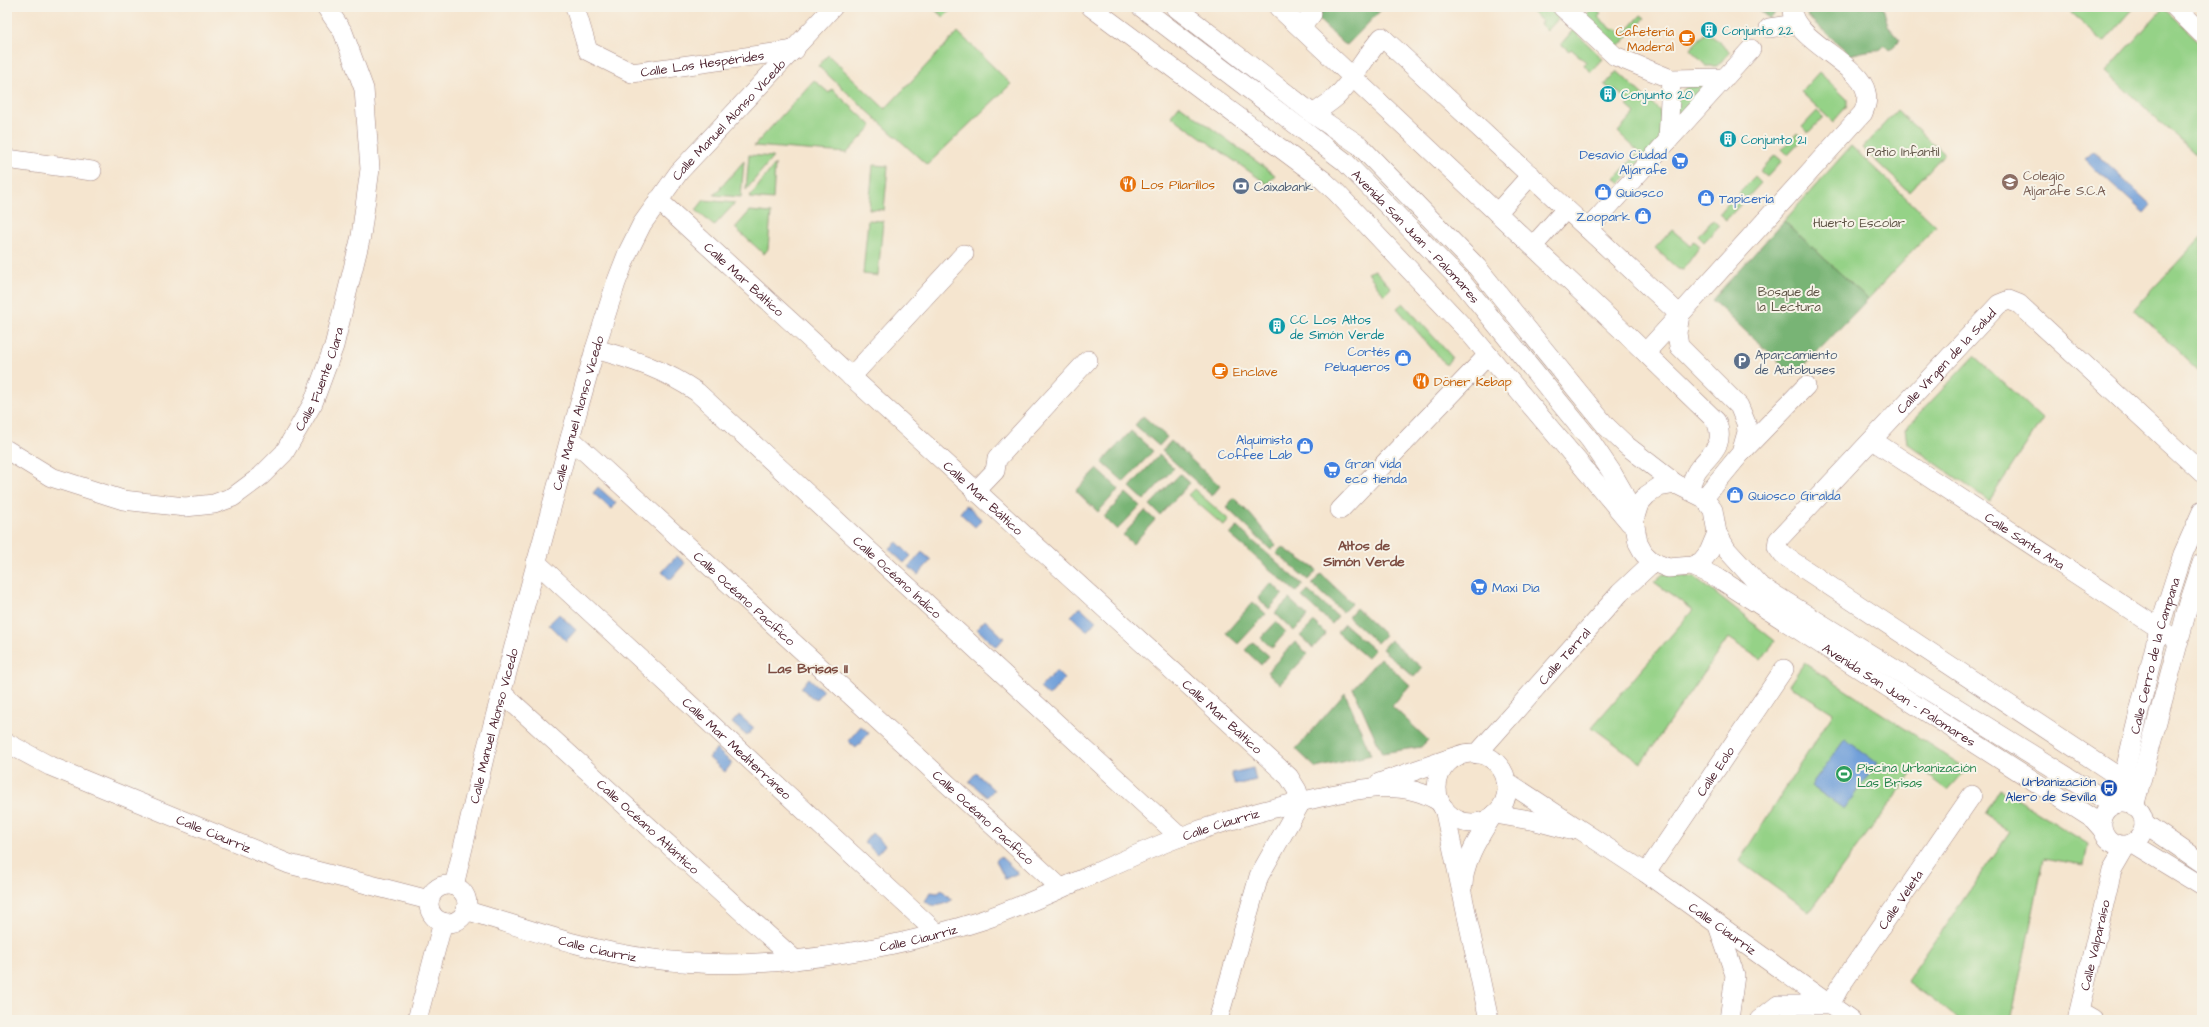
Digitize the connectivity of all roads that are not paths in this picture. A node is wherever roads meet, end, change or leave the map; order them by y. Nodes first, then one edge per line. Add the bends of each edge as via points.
1 (326, 7) edge
2 (575, 7) edge
3 (833, 7) edge
4 (1091, 7) edge
5 (1141, 7) edge
6 (1175, 7) edge
7 (1278, 7) edge
8 (1562, 7) edge
9 (2175, 7) edge
10 (1794, 15) edge
11 (1769, 28) dead end
12 (2202, 34) edge
13 (1751, 49) dead end
14 (795, 50) junction
15 (1353, 76) junction
16 (1724, 78) junction
17 (1671, 79) junction
18 (1313, 114) junction
19 (1668, 141) junction
20 (7, 159) edge
21 (92, 171) dead end
22 (1531, 176) junction
23 (658, 200) junction
24 (1566, 209) junction
25 (1498, 213) junction
26 (1588, 229) junction
27 (1533, 246) junction
28 (964, 254) dead end
29 (1680, 315) junction
30 (595, 349) junction
31 (1646, 352) junction
32 (1488, 355) junction
33 (1088, 360) dead end
34 (851, 377) junction
35 (1806, 386) dead end
36 (570, 438) junction
37 (1872, 440) junction
38 (7, 450) edge
39 (1742, 453) junction
40 (2202, 473) edge
41 (1690, 490) junction
42 (975, 492) junction
43 (1340, 510) dead end
44 (2202, 511) edge
45 (1634, 524) junction
46 (1717, 533) junction
47 (536, 562) junction
48 (1653, 562) junction
49 (2202, 563) edge
50 (1692, 566) junction
51 (2159, 629) junction
52 (2178, 642) junction
53 (1784, 669) dead end
54 (502, 693) junction
55 (7, 743) edge
56 (1469, 754) junction
57 (7, 756) edge
58 (50, 766) junction
59 (2122, 779) junction
60 (1506, 781) junction
61 (1355, 790) junction
62 (1972, 795) dead end
63 (1301, 802) junction
64 (1442, 805) junction
65 (2121, 805) junction
66 (1493, 816) junction
67 (2144, 823) junction
68 (2105, 834) junction
69 (1180, 837) junction
70 (1592, 838) junction
71 (2129, 845) junction
72 (2202, 863) edge
73 (2112, 870) junction
74 (1646, 873) junction
75 (454, 886) junction
76 (2202, 886) edge
77 (1061, 888) junction
78 (429, 900) junction
79 (1463, 903) junction
80 (465, 910) junction
81 (443, 922) junction
82 (1717, 923) junction
83 (938, 934) junction
84 (795, 960) junction
85 (1830, 1005) junction
86 (2083, 1017) edge
87 (417, 1020) edge
88 (1218, 1020) edge
89 (1489, 1020) edge
90 (1729, 1020) edge
91 (1759, 1020) edge
92 (1851, 1020) edge

1 - 38 street, Calle Fuente Clara via 343,32 364,89 370,169 361,236 334,346 313,403 284,453 261,476 233,496 214,504 186,507 122,500 51,477
2 - 14 street, Calle Las Hespérides via 588,50 632,73
3 - 14 street, Calle Manuel Alonso Vicedo
4 - 32 street via 1323,180
5 - 45 street, Avenida San Juan - Palomares via 1345,162 1461,281 1590,440 1622,490
6 - 18 street, Avenida San Juan - Palomares
7 - 15 street via 1306,20
8 - 17 street via 1615,56
9 - 12 street
10 - 11 street
10 - 29 street via 1863,84 1866,106 1863,113
13 - 16 street
14 - 23 street, Calle Manuel Alonso Vicedo via 679,172
15 - 18 street via 1335,97
15 - 22 street via 1382,37
15 - 25 street
16 - 17 street
16 - 19 street
17 - 19 street
18 - 41 street, Avenida San Juan - Palomares via 1359,145 1477,267 1606,426 1627,446
19 - 26 street
20 - 21 street
22 - 24 street
22 - 25 street
23 - 30 street, Calle Manuel Alonso Vicedo via 628,252
23 - 34 street, Calle Mar Báltico
24 - 26 street
24 - 27 street
25 - 27 street
26 - 29 street
27 - 31 street
28 - 34 street
29 - 31 street
29 - 39 street via 1677,333 1679,346 1744,414 1747,432
30 - 36 street, Calle Manuel Alonso Vicedo
30 - 69 street, Calle Océano Índico via 655,367 697,392
31 - 41 street via 1716,421 1720,429 1720,439 1698,470
32 - 43 street
32 - 45 street
33 - 42 street via 997,459 995,471
34 - 42 street, Calle Mar Báltico
35 - 39 street
36 - 47 street, Calle Manuel Alonso Vicedo
36 - 77 street, Calle Océano Pacífico
37 - 40 street, Calle Virgen de la Salud via 1999,304 2009,300 2019,304
37 - 51 street, Calle Santa Ana
37 - 59 street, Calle Virgen de la Salud via 1782,534 1778,540 1778,547 1783,555
39 - 41 street
41 - 45 street via 1659,487 1639,504
41 - 46 street via 1713,510
42 - 63 street, Calle Mar Báltico via 1289,777
44 - 51 street, Calle Cerro de la Campana via 2183,554
45 - 48 street via 1638,543 1644,554
46 - 50 street via 1701,562
46 - 65 street, Avenida San Juan - Palomares via 1758,585
47 - 54 street, Calle Manuel Alonso Vicedo
47 - 83 street, Calle Mar Mediterráneo
48 - 50 street via 1668,568
48 - 56 street, Calle Terral via 1620,593
49 - 52 street, Calle Cerro de la Campana
50 - 68 street, Avenida San Juan - Palomares via 1718,578 2093,819
51 - 52 street, Calle Santa Ana
51 - 59 street, Calle Cerro de la Campana
52 - 65 street, Calle Cerro de la Campana
53 - 74 street, Calle Eolo
54 - 75 street, Calle Manuel Alonso Vicedo
54 - 84 street, Calle Océano Atlántico
55 - 58 street, Calle Ciaurriz
56 - 60 street via 1492,760 1501,768
56 - 61 street, Calle Ciaurriz
56 - 64 street via 1450,762 1442,771 1437,790
57 - 58 street
58 - 78 street, Calle Ciaurriz via 289,864
59 - 65 street, Calle Cerro de la Campana
60 - 66 street via 1505,800
60 - 70 street, Calle Ciaurriz
61 - 63 street, Calle Ciaurriz
61 - 64 street, Calle Ciaurriz via 1402,788 1423,793
62 - 85 street, Calle Veleta via 1839,988
63 - 69 street, Calle Ciaurriz
63 - 88 street via 1259,876
64 - 66 street via 1457,820 1470,823 1479,823
64 - 79 street
65 - 67 street via 2139,811
65 - 68 street via 2104,814
66 - 70 street, Calle Ciaurriz via 1536,821
66 - 79 street via 1476,841 1467,861 1463,878
67 - 71 street via 2143,832
67 - 72 street
68 - 71 street via 2112,843
68 - 73 street, Calle Valparaíso
69 - 77 street, Calle Ciaurriz
70 - 74 street, Calle Ciaurriz
71 - 73 street, Calle Valparaíso
71 - 76 street
73 - 86 street, Calle Valparaíso
74 - 82 street, Calle Ciaurriz
75 - 78 street via 441,886 431,894
75 - 80 street via 464,896
77 - 83 street, Calle Ciaurriz via 1020,907
78 - 81 street via 429,908 433,915
79 - 89 street
80 - 81 street via 461,917 454,921
80 - 84 street, Calle Ciaurriz via 578,944 675,962 718,965
81 - 87 street
82 - 85 street, Calle Ciaurriz
82 - 90 street via 1734,974
83 - 84 street, Calle Ciaurriz via 867,950
85 - 91 street via 1778,1006
85 - 92 street, Calle Ciaurriz

